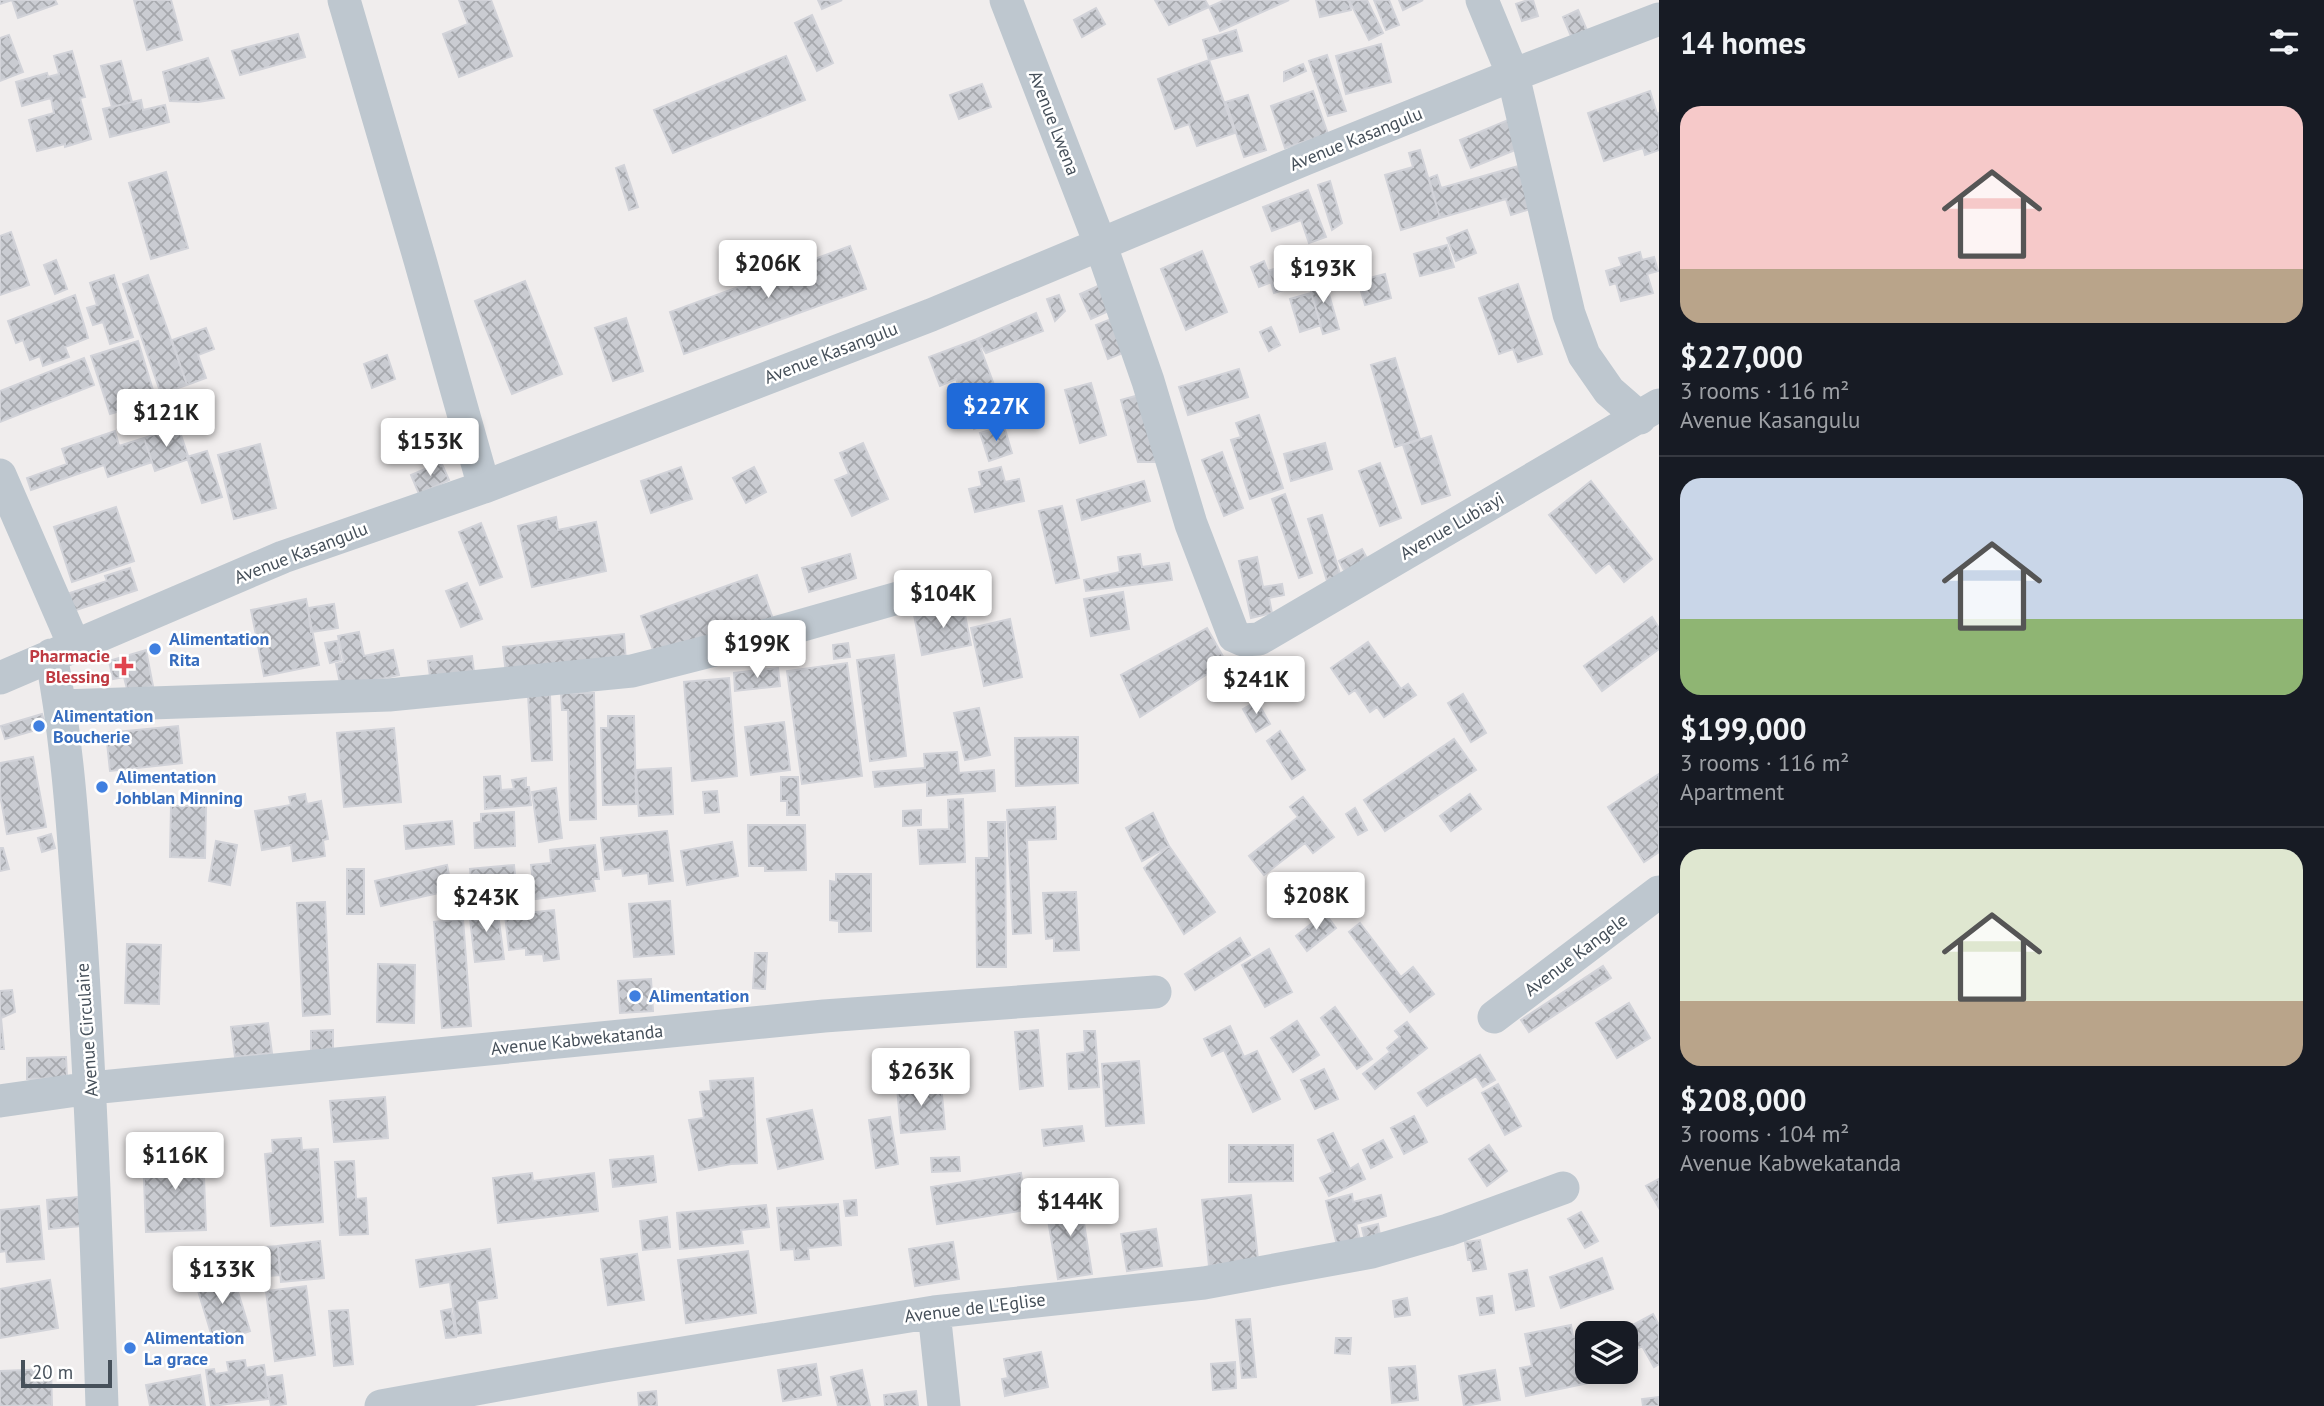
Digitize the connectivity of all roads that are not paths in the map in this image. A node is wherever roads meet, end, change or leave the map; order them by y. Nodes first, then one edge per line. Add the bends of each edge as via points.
1 (344, 0) edge
2 (1006, 0) edge
3 (1482, 0) edge
4 (1659, 19) edge
5 (1513, 75) junction
6 (1101, 246) junction
7 (1649, 411) edge
8 (0, 475) edge
9 (484, 487) junction
10 (933, 588) dead end
11 (1243, 640) joint
12 (62, 650) junction
13 (0, 678) edge
14 (61, 706) junction
15 (1659, 892) edge
16 (1155, 992) dead end
17 (1494, 1017) dead end
18 (91, 1088) junction
19 (0, 1101) edge
20 (1563, 1188) dead end
21 (934, 1312) junction
22 (102, 1406) edge
23 (381, 1406) edge
24 (944, 1406) edge

1 - 9 street
2 - 6 street, Avenue Lwena
3 - 5 street
4 - 5 street, Avenue Kasangulu
5 - 6 street, Avenue Kasangulu
5 - 7 street via 1569,314 1584,355 1609,391
6 - 9 street, Avenue Kasangulu
6 - 11 street, Avenue Lwena via 1191,524 1234,636
7 - 11 street, Avenue Lubiayi via 1259,639
8 - 12 street, Avenue Circulaire
9 - 12 street, Avenue Kasangulu via 283,557
10 - 14 street via 632,671 389,695
12 - 13 street, Avenue Kasangulu
12 - 14 street, Avenue Circulaire
14 - 18 street, Avenue Circulaire
15 - 17 street, Avenue Kangele
16 - 18 street, Avenue Kabwekatanda via 824,1016
18 - 19 street, Avenue Kabwekatanda
18 - 22 street, Avenue Circulaire
20 - 21 street, Avenue de L'Eglise via 1372,1252 1204,1283
21 - 23 street, Avenue de L'Eglise
21 - 24 street

